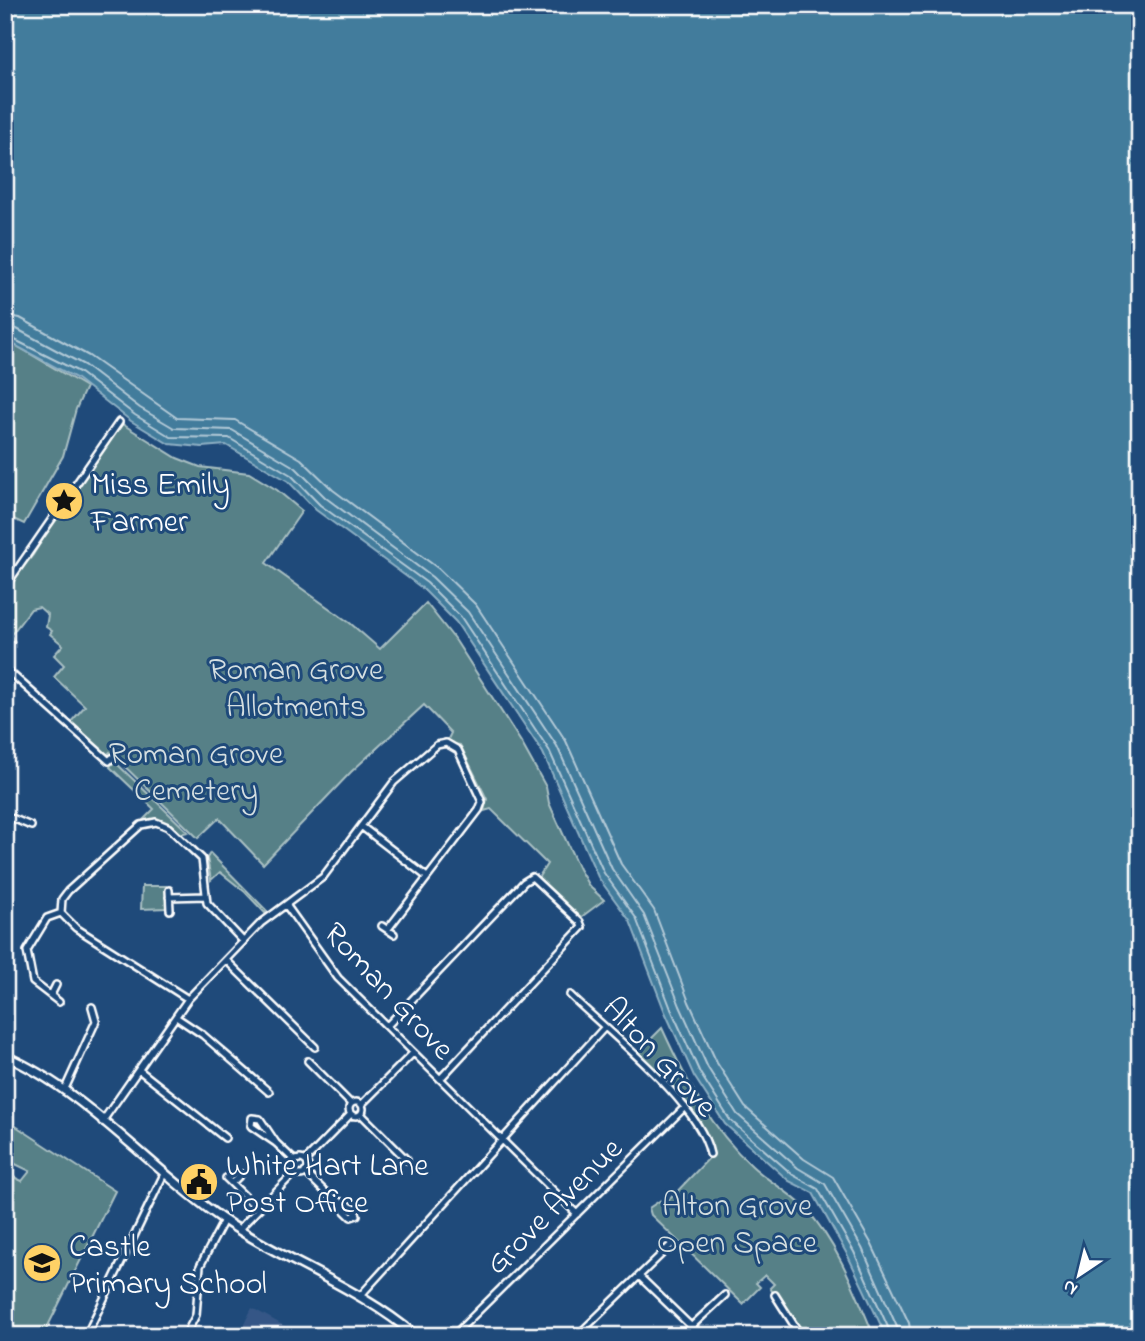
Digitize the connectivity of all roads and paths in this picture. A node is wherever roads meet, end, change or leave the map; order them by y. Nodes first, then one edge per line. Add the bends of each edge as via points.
1 (119, 422) dead end
2 (5, 587) edge
3 (5, 668) edge
4 (112, 758) dead end
5 (5, 815) edge
6 (30, 826) dead end
7 (360, 826) junction
8 (427, 877) junction
9 (169, 890) dead end
10 (206, 895) junction
11 (169, 897) junction
12 (286, 905) junction
13 (170, 910) dead end
14 (61, 913) junction
15 (394, 934) dead end
16 (243, 941) junction
17 (226, 960) junction
18 (56, 985) dead end
19 (51, 995) junction
20 (570, 995) dead end
21 (188, 999) junction
22 (59, 1002) dead end
23 (92, 1007) dead end
24 (176, 1017) junction
25 (387, 1026) junction
26 (604, 1028) junction
27 (315, 1046) dead end
28 (413, 1052) junction
29 (5, 1056) edge
30 (308, 1061) dead end
31 (139, 1070) junction
32 (440, 1079) junction
33 (64, 1091) junction
34 (269, 1093) dead end
35 (351, 1104) junction
36 (362, 1104) junction
37 (685, 1107) junction
38 (351, 1114) junction
39 (362, 1115) junction
40 (102, 1122) junction
41 (225, 1138) dead end
42 (502, 1140) junction
43 (276, 1143) junction
44 (710, 1154) dead end
45 (407, 1160) dead end
46 (295, 1161) junction
47 (305, 1161) junction
48 (295, 1172) junction
49 (306, 1172) junction
50 (164, 1174) junction
51 (241, 1174) dead end
52 (226, 1178) dead end
53 (232, 1183) junction
54 (333, 1198) dead end
55 (258, 1209) junction
56 (576, 1214) junction
57 (224, 1220) junction
58 (239, 1229) junction
59 (673, 1243) dead end
60 (639, 1276) junction
61 (724, 1295) dead end
62 (775, 1295) dead end
63 (360, 1296) junction
64 (691, 1326) junction
65 (86, 1336) edge
66 (186, 1336) edge
67 (416, 1336) edge
68 (453, 1336) edge
69 (577, 1336) edge
70 (681, 1336) edge
71 (701, 1336) edge
72 (801, 1336) edge

1 - 2 street
3 - 4 street via 109,761
5 - 6 street
7 - 8 street
7 - 8 street via 394,782 437,745 453,746 482,802
7 - 12 street via 323,877
8 - 15 street via 385,928
9 - 11 street
10 - 11 street
10 - 14 street via 202,859 168,827 156,822 141,825 68,891
10 - 16 street via 209,906
11 - 13 street
12 - 16 street
12 - 25 street, Roman Grove via 326,963
14 - 19 street via 47,918 28,945 33,982
14 - 21 street via 76,928
16 - 17 street
17 - 21 street
17 - 27 street
18 - 19 street
19 - 22 street
20 - 26 street, Alton Grove
21 - 24 street
23 - 33 street via 96,1021
24 - 31 street
24 - 34 street
25 - 28 street, Roman Grove
25 - 32 street via 532,877 580,922 582,927
26 - 37 street, Alton Grove
26 - 42 street
28 - 32 street, Roman Grove
28 - 36 street
29 - 33 street
30 - 35 street
31 - 40 street
31 - 41 street
32 - 42 street, Roman Grove
33 - 40 street
35 - 36 street
35 - 38 street
36 - 39 street
37 - 44 street, Alton Grove via 706,1137
37 - 56 street, Grove Avenue
38 - 39 street
38 - 47 street
39 - 45 street
40 - 50 street
42 - 56 street, Roman Grove
42 - 63 street
43 - 43 street via 251,1126 252,1118 260,1119
43 - 46 street
46 - 47 street
46 - 48 street
47 - 49 street
48 - 49 street
48 - 55 street
49 - 54 street
50 - 57 street
50 - 65 street
51 - 53 street
52 - 53 street
53 - 55 street
55 - 58 street
56 - 68 street, Grove Avenue
57 - 58 street
57 - 66 street via 200,1266 197,1308
58 - 63 street
59 - 60 street
60 - 64 street
60 - 69 street
61 - 64 street
62 - 72 street
63 - 67 street
64 - 70 street
64 - 71 street

